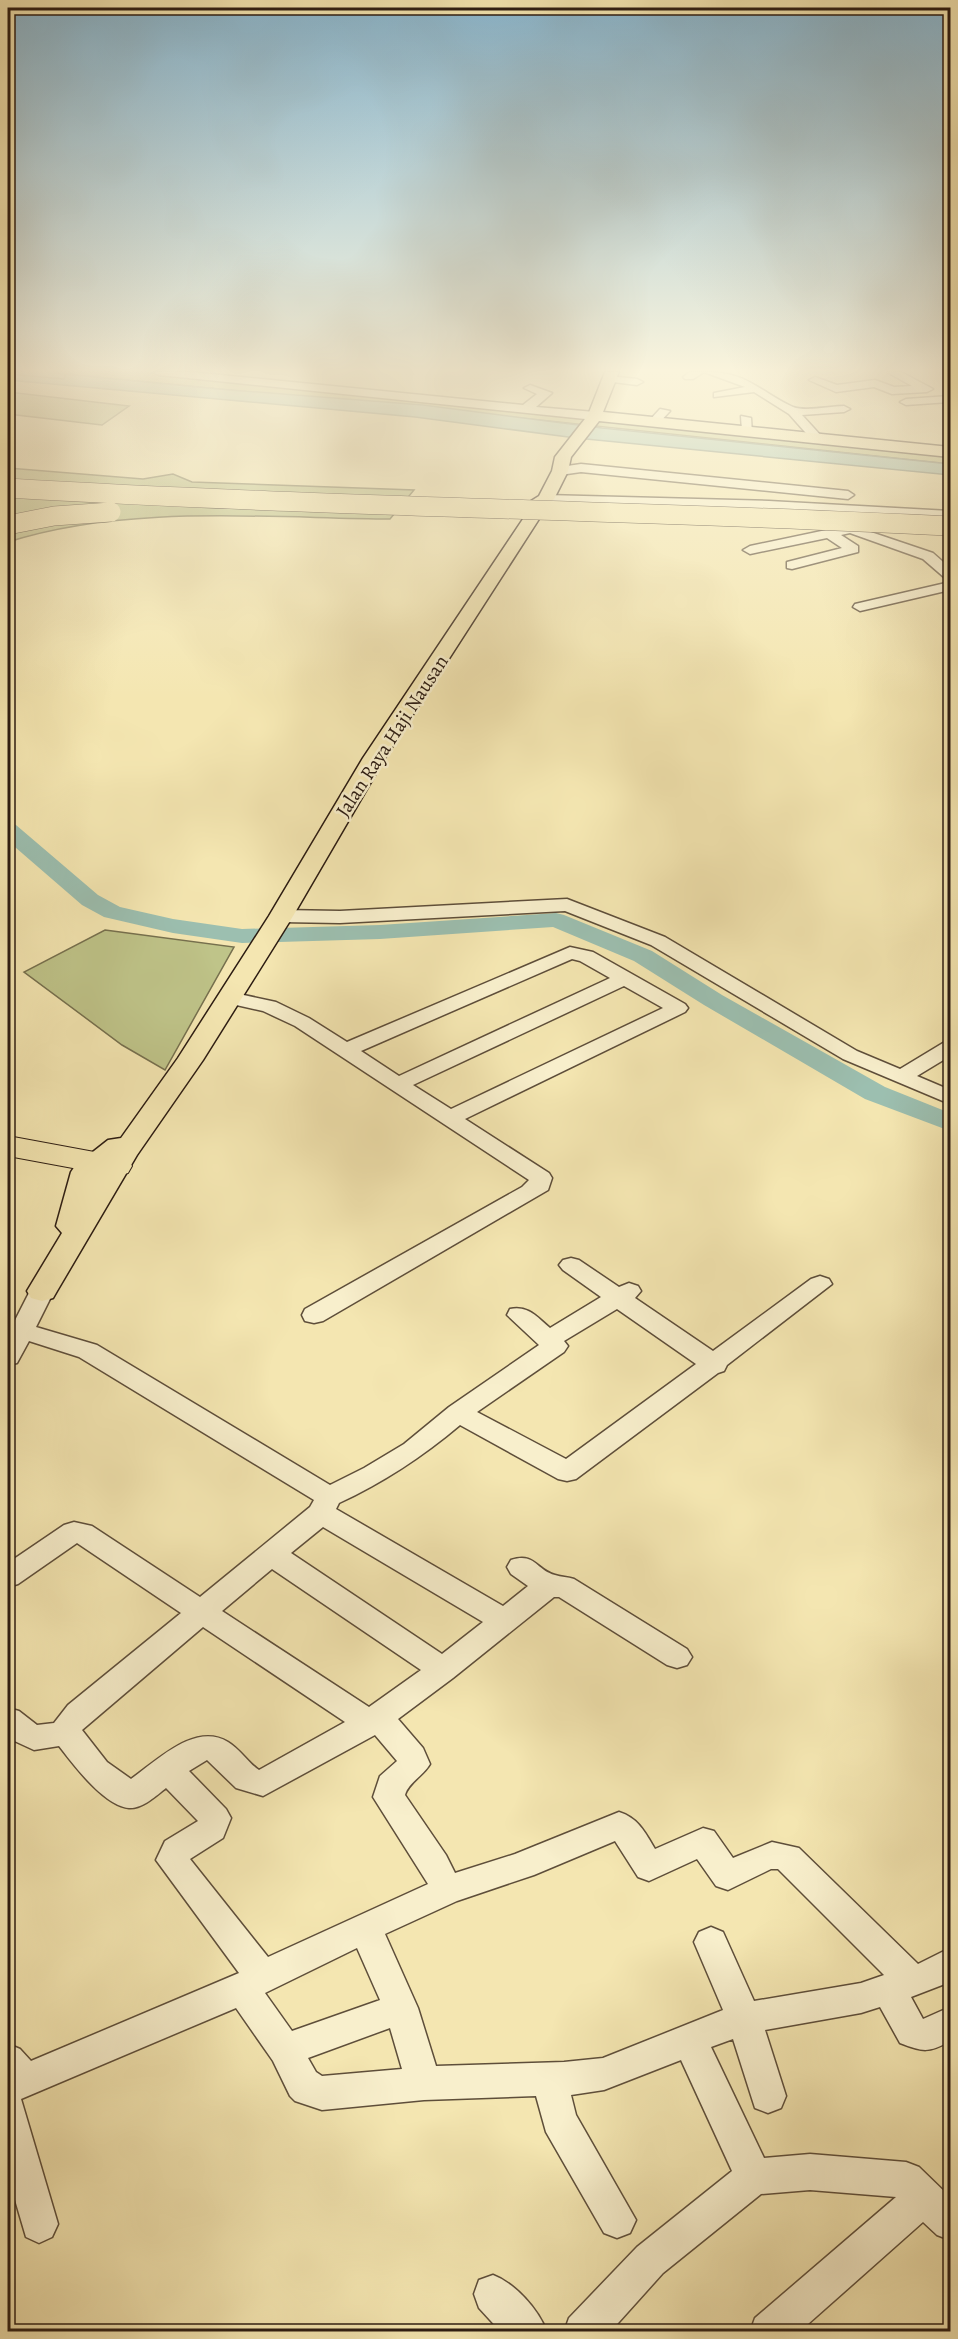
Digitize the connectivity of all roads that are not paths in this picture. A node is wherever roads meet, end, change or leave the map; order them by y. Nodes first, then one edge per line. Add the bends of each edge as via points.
1 (23, 481) edge
2 (556, 481) edge
3 (609, 481) edge
4 (673, 481) edge
5 (606, 483) dead end
6 (684, 483) junction
7 (723, 483) junction
8 (8, 488) edge
9 (651, 495) dead end
10 (546, 499) junction
11 (769, 505) junction
12 (951, 506) edge
13 (604, 511) junction
14 (951, 515) edge
15 (531, 519) junction
16 (951, 520) edge
17 (8, 525) edge
18 (951, 526) edge
19 (835, 530) junction
20 (951, 533) edge
21 (750, 550) dead end
22 (792, 565) dead end
23 (951, 575) edge
24 (951, 586) edge
25 (861, 607) dead end
26 (279, 919) junction
27 (625, 978) junction
28 (230, 998) junction
29 (346, 1050) junction
30 (947, 1052) edge
31 (901, 1077) junction
32 (397, 1085) junction
33 (951, 1098) edge
34 (450, 1118) junction
35 (8, 1146) edge
36 (8, 1168) edge
37 (99, 1174) junction
38 (572, 1265) dead end
39 (820, 1284) dead end
40 (42, 1291) joint
41 (625, 1293) junction
42 (314, 1314) dead end
43 (519, 1315) dead end
44 (25, 1332) junction
45 (548, 1340) junction
46 (8, 1357) edge
47 (715, 1365) junction
48 (458, 1413) junction
49 (325, 1505) junction
50 (273, 1555) junction
51 (521, 1567) dead end
52 (8, 1578) edge
53 (549, 1586) junction
54 (201, 1613) junction
55 (503, 1620) junction
56 (677, 1657) dead end
57 (443, 1670) junction
58 (374, 1719) junction
59 (8, 1720) edge
60 (66, 1732) junction
61 (168, 1770) junction
62 (447, 1890) junction
63 (365, 1929) junction
64 (711, 1942) dead end
65 (928, 1979) edge
66 (252, 1983) junction
67 (401, 2008) junction
68 (744, 2018) junction
69 (951, 2024) edge
70 (689, 2039) junction
71 (285, 2050) junction
72 (549, 2079) junction
73 (424, 2083) junction
74 (12, 2085) edge
75 (768, 2096) dead end
76 (754, 2177) junction
77 (937, 2210) edge
78 (617, 2220) dead end
79 (39, 2224) dead end
80 (493, 2294) dead end
81 (528, 2331) edge
82 (583, 2331) edge
83 (769, 2331) edge

1 - 16 highway via 126,489
2 - 10 main road, Jalan Raya Haji Nausan
3 - 5 street
4 - 6 street
6 - 7 street
6 - 9 street
7 - 11 street
7 - 12 street
8 - 13 highway, bridge via 217,500
10 - 11 street
10 - 15 main road, Jalan Raya Haji Nausan via 537,504
11 - 14 street
13 - 17 highway, bridge via 122,511 54,516
13 - 18 highway, bridge
15 - 19 main road
15 - 26 main road, Jalan Raya Haji Nausan via 374,758
19 - 20 main road
19 - 21 street
19 - 22 street via 853,549
19 - 23 street via 864,532 928,556
24 - 25 street
26 - 28 main road, Jalan Raya Haji Nausan
26 - 31 street via 567,905 658,942 850,1056
27 - 29 street via 586,956 564,954
27 - 32 street
27 - 34 street via 678,1009
28 - 29 street via 282,1011
28 - 37 main road, Jalan Raya Haji Nausan via 162,1098
29 - 32 street
30 - 31 street
31 - 33 street
32 - 34 street
34 - 42 street via 539,1176 540,1185
35 - 37 highway
36 - 37 highway
37 - 40 main road, Jalan Raya Haji Nausan
38 - 41 street
39 - 47 street
40 - 44 street, Jalan Raya Haji Nausan
41 - 45 street
41 - 47 street
43 - 45 street
44 - 46 street, Jalan Raya Haji Nausan
44 - 49 street via 88,1351
45 - 48 street via 555,1346
47 - 48 street via 567,1473
48 - 49 street via 413,1450
49 - 50 street
49 - 55 street
50 - 54 street
50 - 57 street
51 - 53 street
52 - 54 street via 78,1532
53 - 55 street
53 - 56 street via 564,1586
54 - 58 street
54 - 60 street via 79,1713
55 - 57 street
57 - 58 street
58 - 61 street via 263,1783 248,1780 222,1753 208,1747 200,1748
58 - 62 street via 412,1757 414,1764 392,1785 389,1797 435,1865
59 - 60 street via 36,1740
60 - 61 street via 96,1771 130,1795
61 - 66 street via 215,1818 212,1829 176,1851 172,1860
62 - 63 street
62 - 65 street via 523,1865 619,1826 628,1833 649,1867 703,1841 728,1876 771,1854 781,1854
63 - 66 street
63 - 67 street
64 - 68 street
65 - 68 street via 861,1998
65 - 69 street via 912,2032 927,2036
66 - 71 street
66 - 74 street
67 - 71 street
67 - 73 street
68 - 70 street
68 - 75 street
70 - 72 street via 604,2074
70 - 76 street
71 - 73 street via 303,2084 315,2092
72 - 73 street
72 - 78 street via 559,2120
74 - 79 street
76 - 77 street via 810,2172 906,2180
76 - 82 street via 650,2260
77 - 83 street
80 - 81 street

